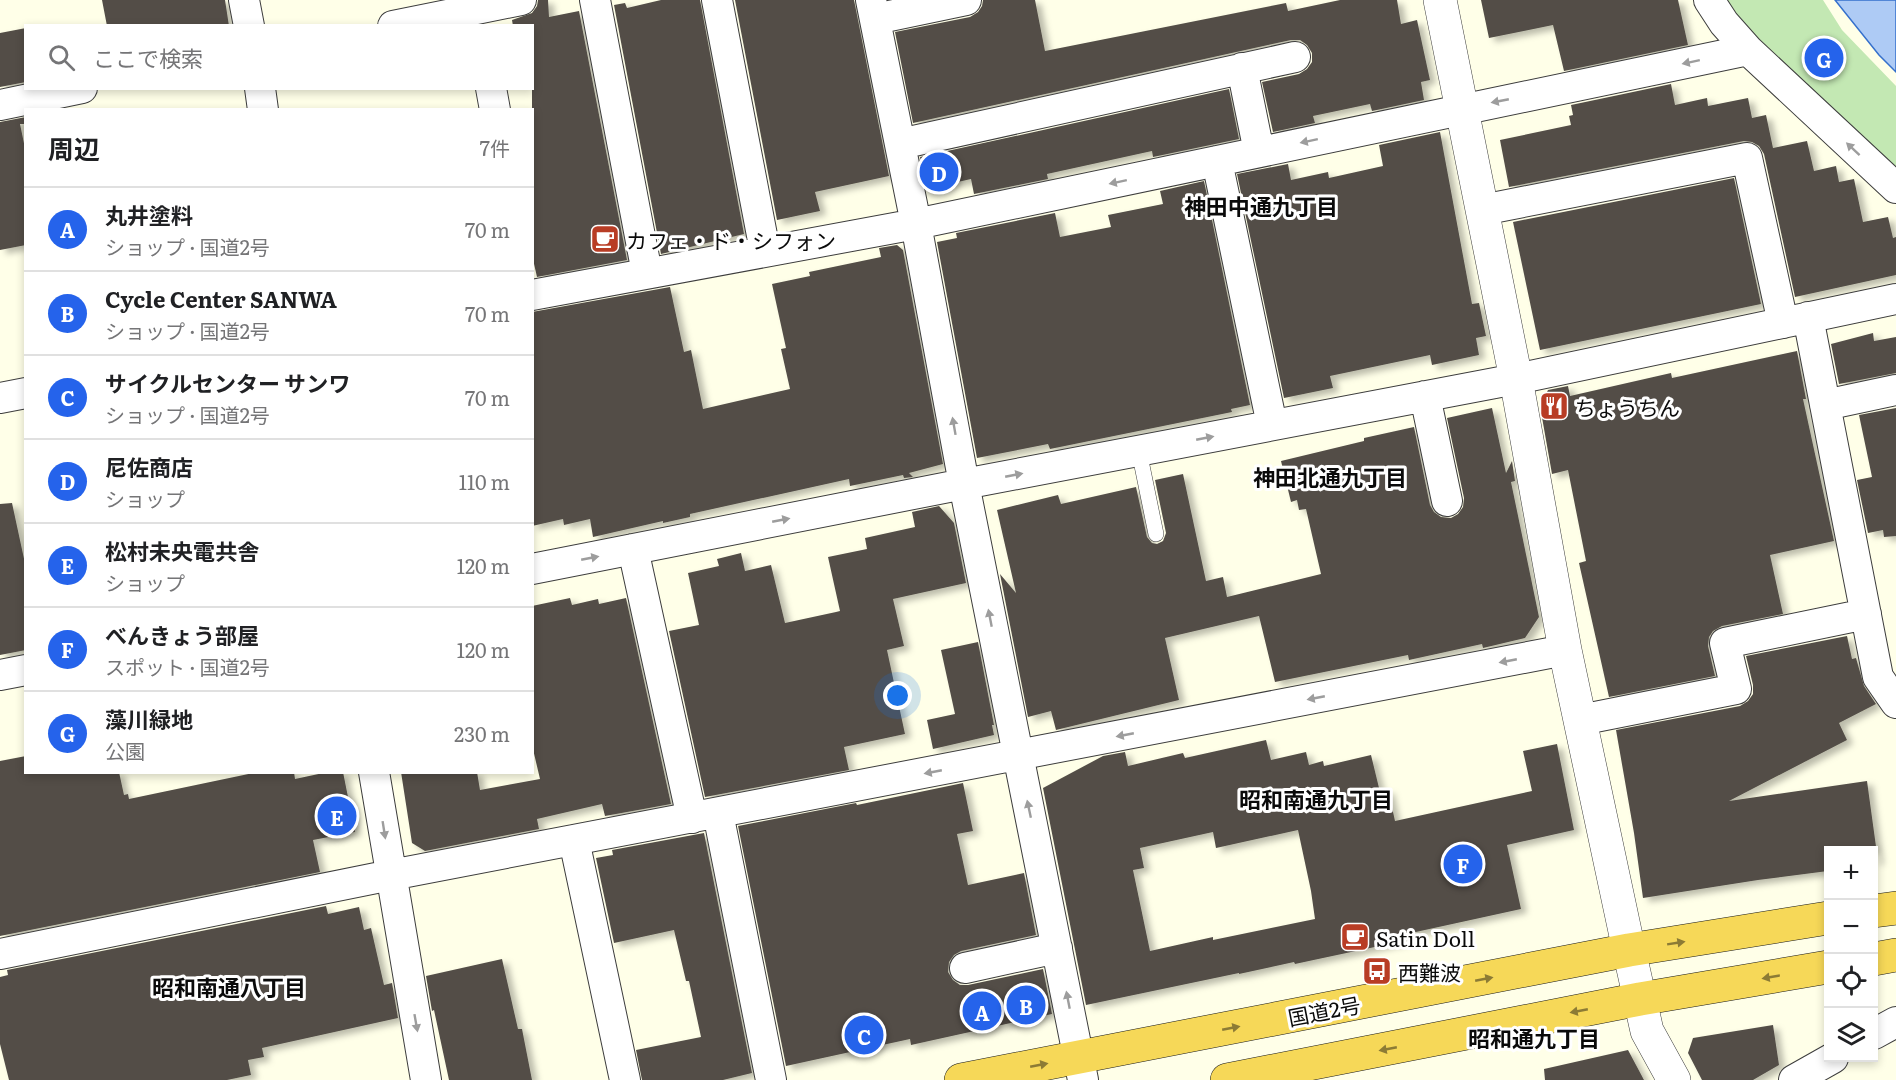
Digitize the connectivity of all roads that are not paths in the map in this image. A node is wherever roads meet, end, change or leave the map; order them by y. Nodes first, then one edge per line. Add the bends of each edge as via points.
1 (244, 0) edge
2 (521, 0) edge
3 (595, 0) edge
4 (717, 0) edge
5 (966, 0) edge
6 (1440, 0) edge
7 (1709, 0) edge
8 (873, 9) edge
9 (477, 17) edge
10 (249, 24) edge
11 (412, 24) edge
12 (1748, 50) junction
13 (1295, 57) dead end
14 (1242, 68) junction
15 (72, 90) edge
16 (260, 90) edge
17 (491, 90) edge
18 (0, 105) edge
19 (263, 108) edge
20 (495, 108) edge
21 (1461, 109) junction
22 (900, 144) junction
23 (1258, 152) junction
24 (1217, 161) junction
25 (1896, 188) edge
26 (1482, 210) junction
27 (916, 224) junction
28 (765, 252) junction
29 (647, 273) junction
30 (534, 295) edge
31 (1896, 299) edge
32 (1796, 320) junction
33 (1516, 379) junction
34 (1896, 390) edge
35 (24, 393) edge
36 (1425, 396) junction
37 (0, 398) edge
38 (1825, 405) junction
39 (1272, 425) junction
40 (1139, 451) junction
41 (964, 484) junction
42 (1447, 501) dead end
43 (1156, 534) dead end
44 (633, 549) junction
45 (534, 569) edge
46 (1866, 614) junction
47 (1565, 650) junction
48 (24, 670) edge
49 (0, 675) edge
50 (1896, 703) edge
51 (1580, 720) junction
52 (1017, 755) junction
53 (374, 774) edge
54 (705, 816) junction
55 (574, 840) junction
56 (391, 875) junction
57 (1896, 908) edge
58 (1878, 910) edge
59 (1824, 919) edge
60 (1057, 948) junction
61 (1629, 950) junction
62 (0, 954) edge
63 (1896, 955) edge
64 (1878, 958) edge
65 (965, 968) dead end
66 (1824, 968) edge
67 (1640, 999) junction
68 (1896, 1022) edge
69 (1878, 1032) edge
70 (1826, 1062) edge
71 (1081, 1069) edge
72 (426, 1080) edge
73 (625, 1080) edge
74 (771, 1080) edge
75 (961, 1080) edge
76 (1227, 1080) edge
77 (1674, 1080) edge
78 (1794, 1080) edge

1 - 10 street
2 - 9 street
3 - 29 street
4 - 28 street
5 - 8 street
6 - 21 street
7 - 12 street
8 - 22 street
9 - 11 street
12 -> 21 street
25 -> 12 street
13 - 14 street
14 - 22 street
14 - 23 street
15 - 18 street
16 - 19 street
17 - 20 street
21 -> 23 street
21 - 26 street
22 - 27 street
23 - 24 street
24 -> 27 street
24 - 39 street
26 - 32 street via 1747,158
26 - 33 street
27 - 28 street
41 -> 27 street
28 - 29 street
29 - 30 street
31 - 32 street
32 - 33 street
32 - 38 street
33 - 36 street
33 - 47 street
34 - 38 street
35 - 37 street
36 - 39 street
36 - 42 street
38 - 46 street
40 -> 39 street
41 -> 40 street
40 - 43 lane
44 -> 41 street
52 -> 41 street
45 -> 44 street
44 - 54 street
46 - 50 street via 1878,677
46 - 51 street via 1725,643 1737,689
47 - 51 street
47 -> 52 street
48 - 49 street
51 - 61 street
52 -> 54 street
60 -> 52 street
53 -> 56 street
54 - 55 street
54 - 74 street
55 - 56 street
55 - 73 street
56 - 62 street
56 -> 72 street
57 - 58 highway
61 -> 59 highway, 国道2号
60 - 65 street
71 -> 60 street
61 - 67 street
71 -> 61 highway, 国道2号
63 - 64 highway
66 -> 67 highway
67 -> 76 highway
67 - 77 street via 1647,1031
68 - 69 street
70 - 78 street
75 -> 71 highway, 国道2号

